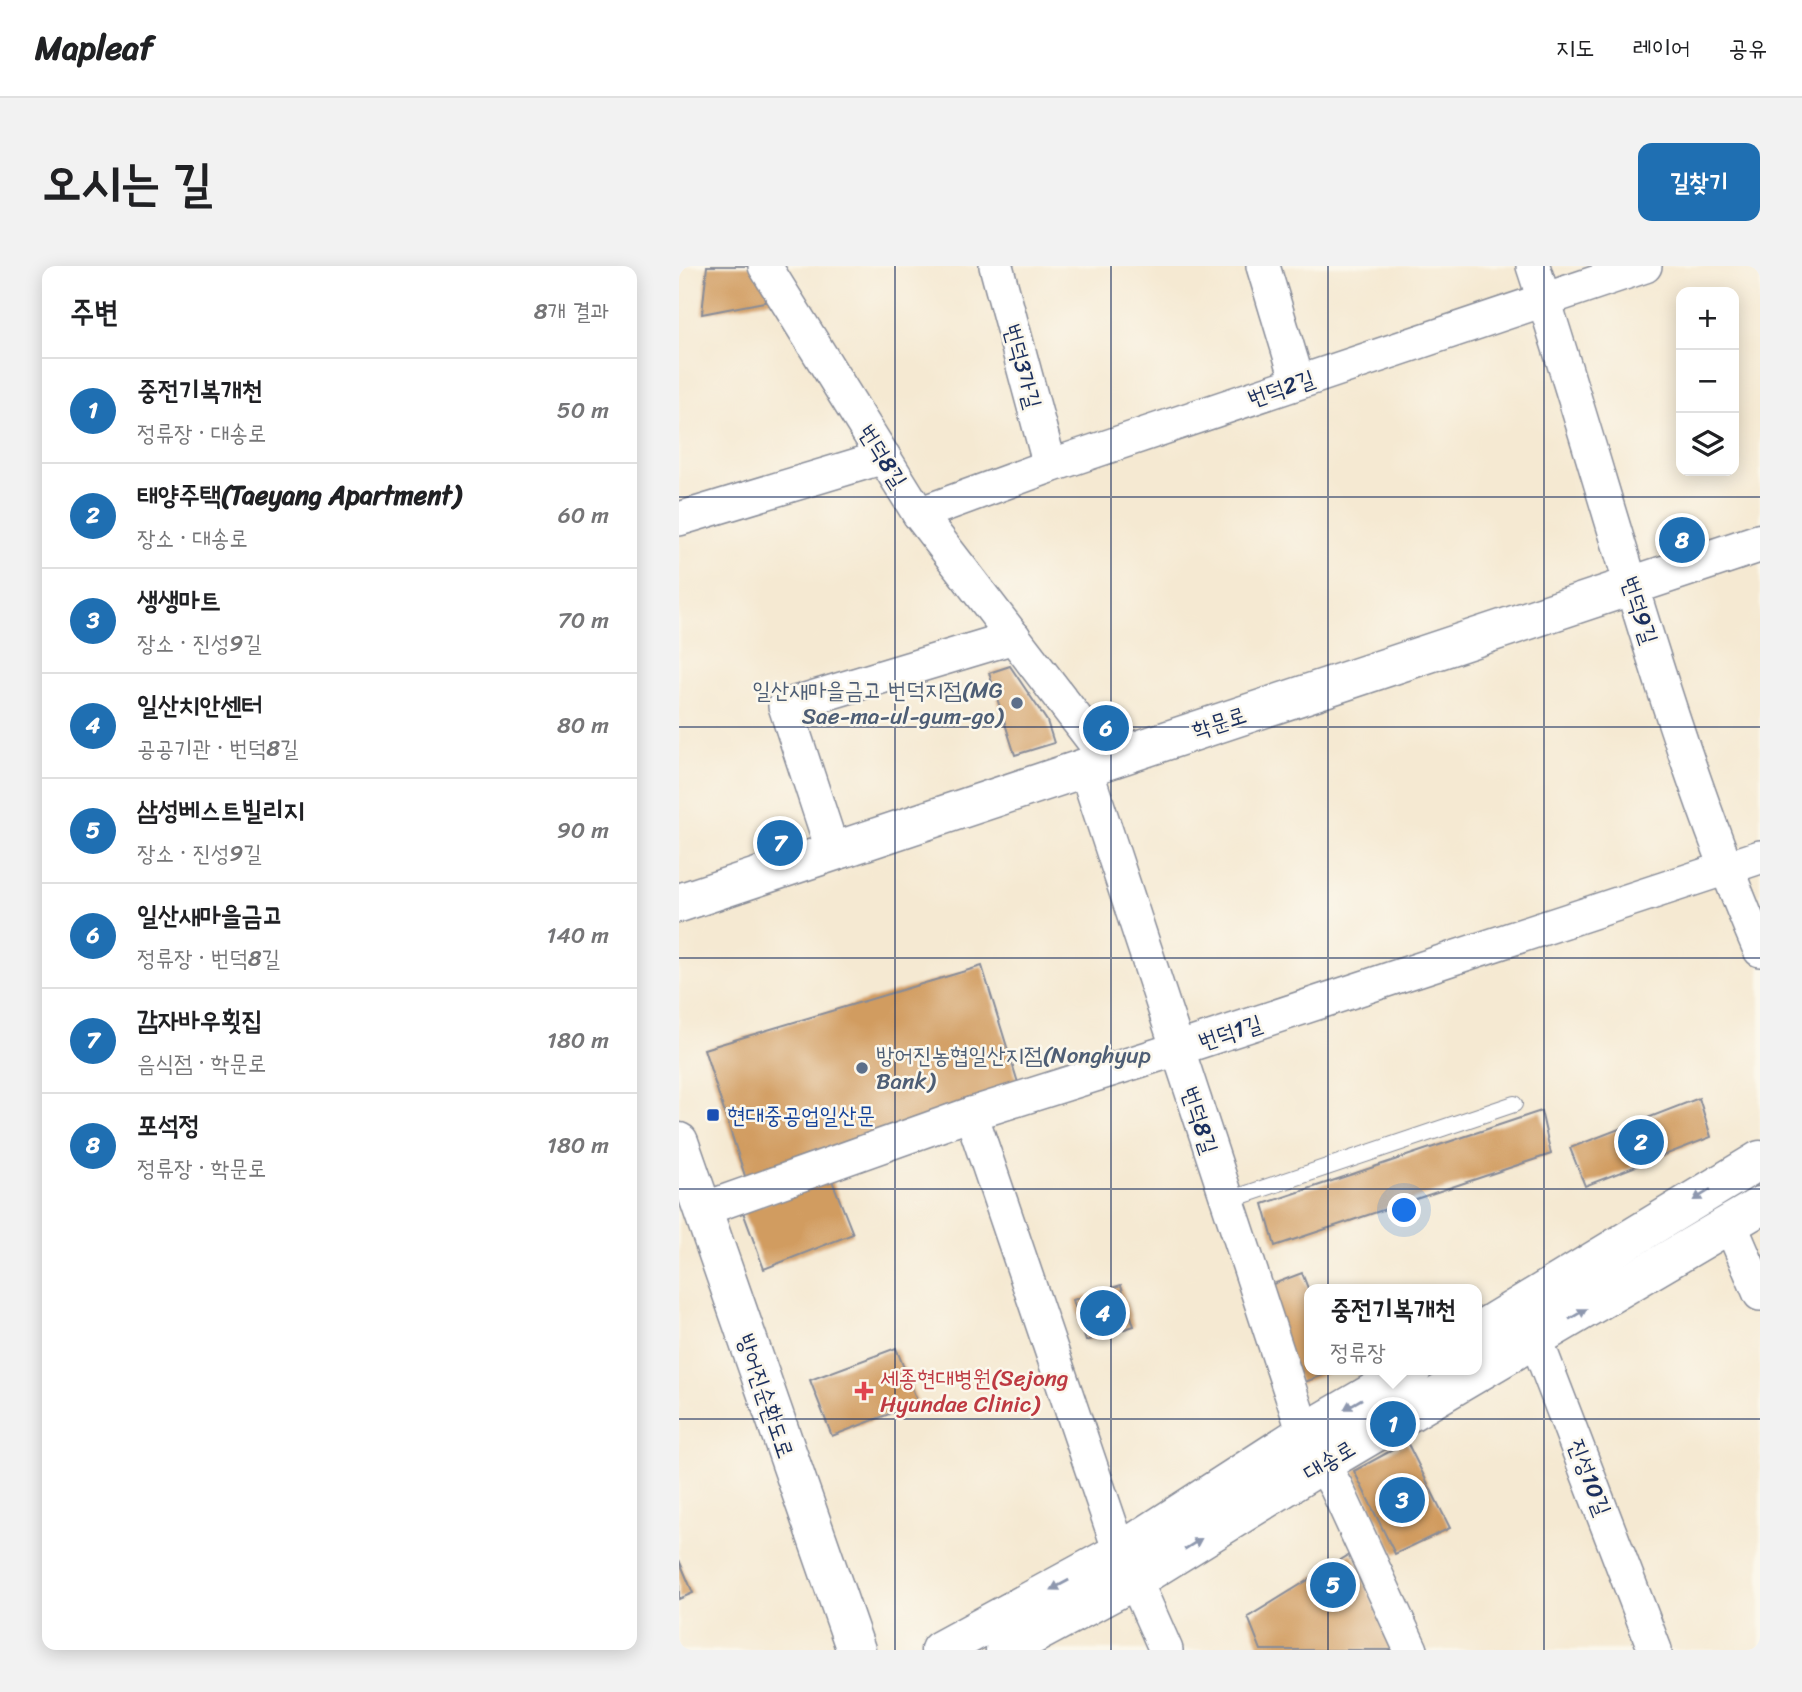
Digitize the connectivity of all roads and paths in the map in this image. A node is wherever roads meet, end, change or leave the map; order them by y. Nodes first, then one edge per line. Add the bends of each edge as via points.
1 (765, 266) edge
2 (996, 266) edge
3 (1263, 266) edge
4 (1533, 266) edge
5 (1645, 266) edge
6 (1544, 299) junction
7 (1298, 382) junction
8 (884, 457) junction
9 (1050, 467) junction
10 (919, 514) junction
11 (679, 519) edge
12 (1760, 543) edge
13 (1631, 586) junction
14 (1014, 637) junction
15 (1097, 763) junction
16 (833, 852) junction
17 (1760, 857) edge
18 (1725, 868) junction
19 (679, 903) edge
20 (1760, 950) edge
21 (1177, 1049) junction
22 (1514, 1104) dead end
23 (971, 1114) junction
24 (679, 1142) edge
25 (1760, 1160) edge
26 (1226, 1201) junction
27 (701, 1210) junction
28 (1745, 1215) edge
29 (1760, 1294) edge
30 (1530, 1322) junction
31 (1482, 1331) edge
32 (1482, 1350) edge
33 (1406, 1375) edge
34 (1439, 1375) edge
35 (1313, 1448) junction
36 (1128, 1566) junction
37 (856, 1650) edge
38 (940, 1650) edge
39 (1005, 1650) edge
40 (1166, 1650) edge
41 (1411, 1650) edge
42 (1655, 1650) edge

1 - 8 street, 번덕8길
2 - 9 street, 번덕3가길
3 - 7 street
4 - 6 street, 번덕9길
5 - 6 street, 번덕2길
6 - 7 street, 번덕2길
6 - 13 street, 번덕9길
7 - 9 street, 번덕2길
8 - 10 street, 번덕8길
8 - 11 street
9 - 10 street, 번덕2길
10 - 14 street, 번덕8길
12 - 13 main road, 학문로
13 - 15 main road, 학문로
13 - 18 street, 번덕9길
14 - 15 street, 번덕8길
14 - 16 street via 785,706
15 - 16 main road, 학문로
15 - 21 street, 번덕8길
16 - 19 main road, 학문로
17 - 18 street, 번덕1길
18 - 20 street, 번덕9길
18 - 21 street, 번덕1길
21 - 23 street, 번덕1길
21 - 26 street, 번덕8길
22 - 26 lane
23 - 27 street, 번덕1길
23 - 36 street
24 - 27 main road, 방어진순환도로
25 -> 30 main road, 대송로
26 - 35 street, 번덕8길
27 - 37 main road, 방어진순환도로
28 - 29 street
30 -> 28 main road, 대송로
30 - 31 main road, 대송로
30 - 32 main road, 대송로
30 - 42 street, 진성10길
33 -> 35 main road, 대송로
34 - 35 main road, 대송로
35 - 36 main road, 대송로
35 - 41 street, 번덕8길
36 -> 38 main road, 대송로
36 - 39 main road, 대송로
36 - 40 street

